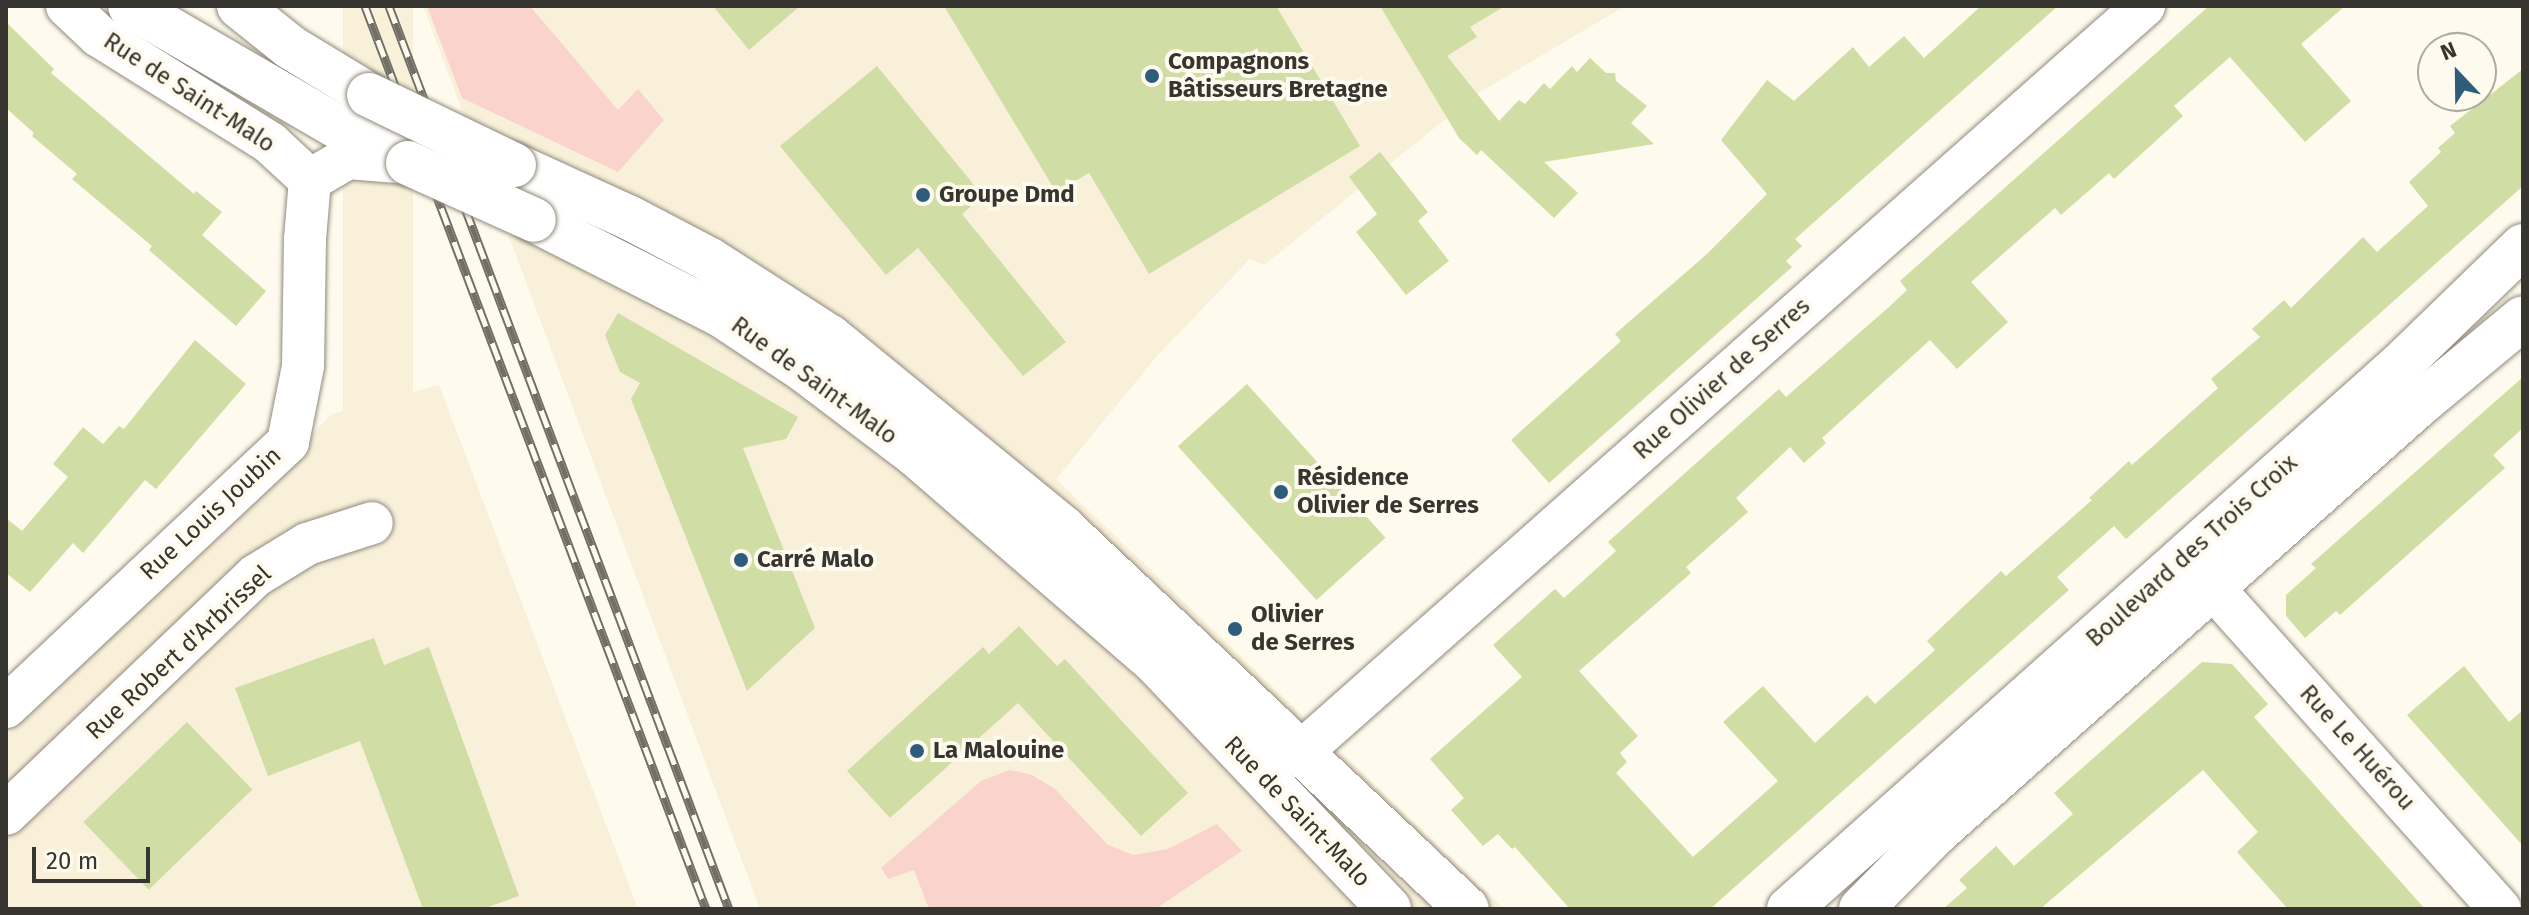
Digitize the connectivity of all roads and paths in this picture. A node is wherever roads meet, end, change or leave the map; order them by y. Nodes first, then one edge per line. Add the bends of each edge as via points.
1 (67, 6) edge
2 (130, 6) edge
3 (239, 6) edge
4 (2144, 6) edge
5 (408, 163) junction
6 (310, 180) junction
7 (2523, 246) edge
8 (2523, 292) edge
9 (2523, 318) edge
10 (2422, 402) junction
11 (929, 441) junction
12 (372, 523) dead end
13 (2212, 587) junction
14 (6, 707) edge
15 (1301, 752) junction
16 (6, 814) edge
17 (1856, 850) junction
18 (1389, 909) edge
19 (1467, 909) edge
20 (1789, 909) edge
21 (1803, 909) edge
22 (1861, 909) edge
23 (2500, 909) edge

1 - 6 street, Rue de Saint-Malo via 99,36 270,143
2 - 5 main road, Rue de Saint-Malo
3 - 11 main road, Rue de Saint-Malo, bridge via 290,47 369,95 710,260 830,337
4 - 15 street, Rue Olivier de Serres
5 - 6 street via 348,158
5 - 11 main road, Rue de Saint-Malo, bridge via 721,315 804,370
6 - 14 street, Rue Louis Joubin via 303,366 288,442
7 - 17 main road, Boulevard des Trois Croix via 2400,365
8 - 10 main road
9 - 10 main road, Boulevard des Trois Croix
10 - 13 main road, Boulevard des Trois Croix
11 - 15 main road, Rue de Saint-Malo via 1063,528
11 - 18 main road, Rue de Saint-Malo via 1155,662
12 - 16 street, Rue Robert d'Arbrissel via 307,544 255,576
13 - 22 main road, Boulevard des Trois Croix via 1936,833
13 - 23 street, Rue Le Huérou
15 - 19 main road, Rue de Saint-Malo
17 - 20 main road, Boulevard des Trois Croix
17 - 21 main road, Boulevard des Trois Croix

